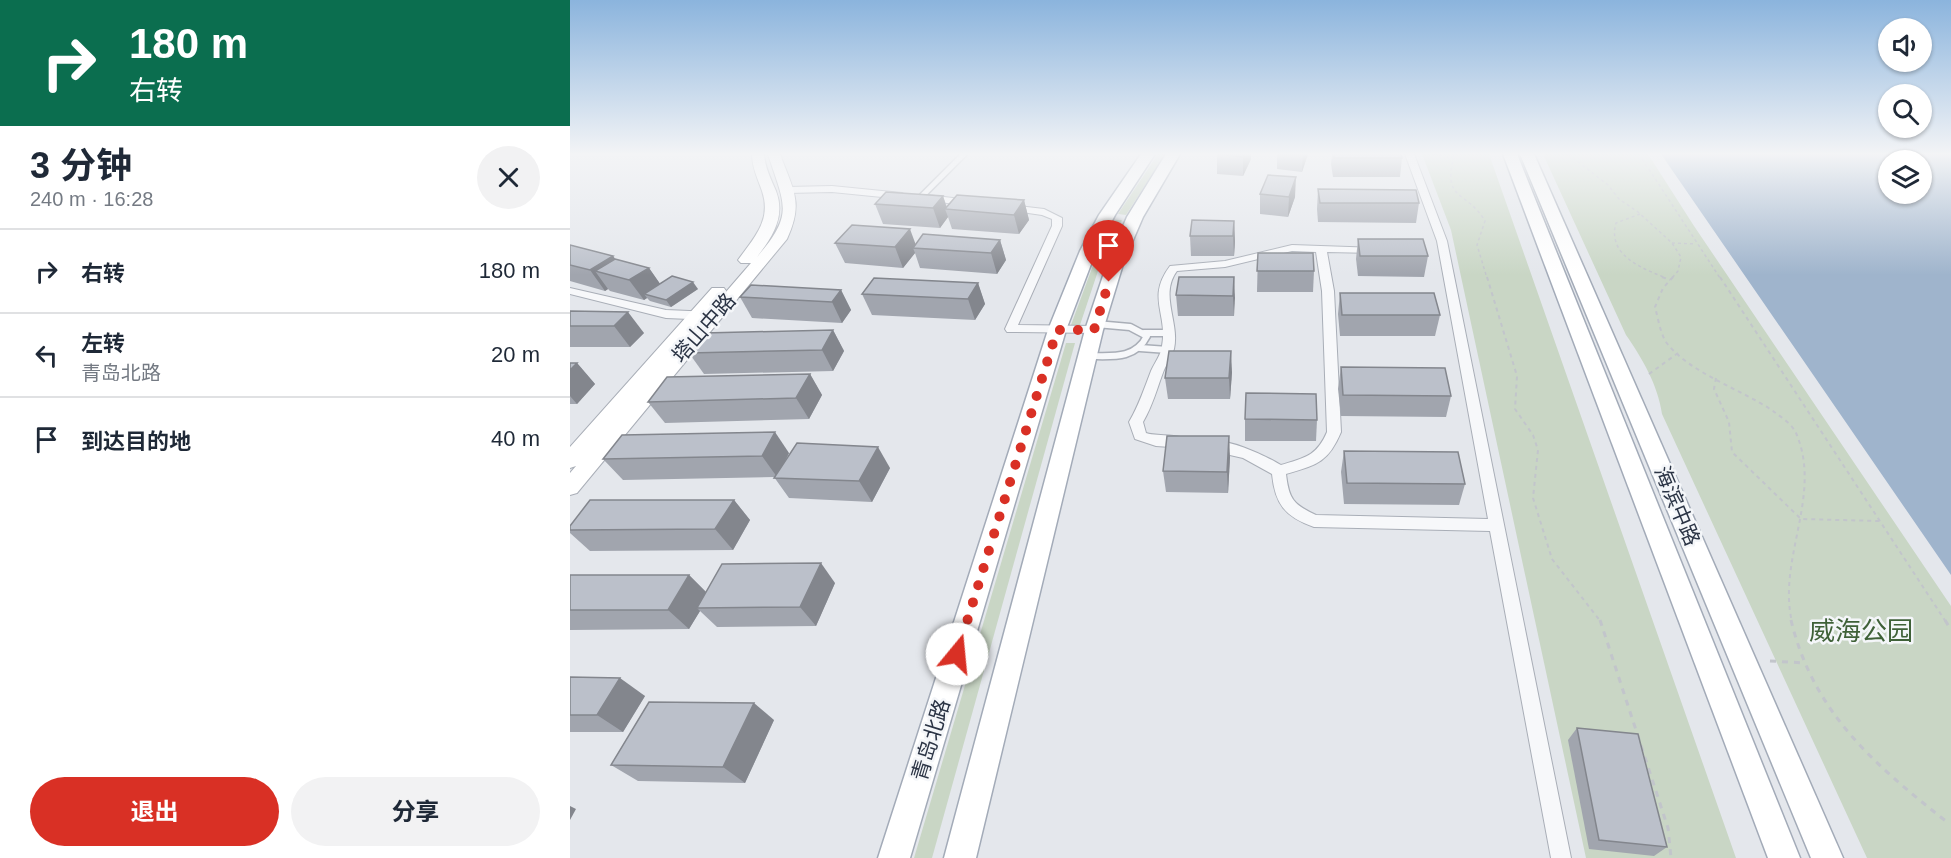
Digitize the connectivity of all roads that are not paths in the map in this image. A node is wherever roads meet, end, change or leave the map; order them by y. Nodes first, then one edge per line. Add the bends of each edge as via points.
1 (769, 194) edge
2 (788, 194) edge
3 (888, 194) edge
4 (924, 194) edge
5 (1121, 194) edge
6 (1149, 194) edge
7 (1425, 194) edge
8 (1526, 194) edge
9 (1544, 194) edge
10 (921, 197) junction
11 (985, 205) edge
12 (997, 206) edge
13 (1321, 249) junction
14 (1387, 250) edge
15 (570, 291) edge
16 (704, 316) junction
17 (1095, 327) junction
18 (1057, 330) junction
19 (1144, 333) junction
20 (1170, 333) junction
21 (1140, 348) junction
22 (1168, 350) junction
23 (1087, 356) junction
24 (570, 460) edge
25 (1279, 471) junction
26 (570, 487) edge
27 (1496, 525) junction
28 (894, 858) edge
29 (960, 858) edge
30 (1561, 858) edge
31 (1784, 858) edge
32 (1827, 858) edge

1 - 16 main road, 塔山中路 via 775,208 761,242
2 - 16 main road, 塔山中路 via 789,220 780,239
3 - 10 street
4 - 10 lane
5 - 18 main road, 青岛北路 via 1088,251
6 - 17 main road via 1116,261
7 - 27 street via 1443,241
8 - 31 main road, 海滨中路
9 - 32 main road, 海滨中路
10 - 11 street
12 - 18 street via 1044,212 1057,218 1011,330
13 - 14 street
13 - 20 street via 1292,248 1225,264 1174,268 1162,287
13 - 25 street via 1328,291 1334,432 1328,449 1308,462
15 - 16 street via 666,314
16 - 24 main road, 塔山中路
16 - 26 main road, 塔山中路
17 - 18 street
17 - 19 lane via 1123,325
17 - 23 main road
18 - 28 main road, 青岛北路
19 - 20 lane
19 - 21 lane via 1147,336
20 - 22 street
21 - 22 lane
21 - 23 lane via 1127,355
22 - 25 street via 1136,422 1140,436 1231,448 1258,457
23 - 29 main road
25 - 27 street via 1281,496 1292,510 1314,521
27 - 30 street

